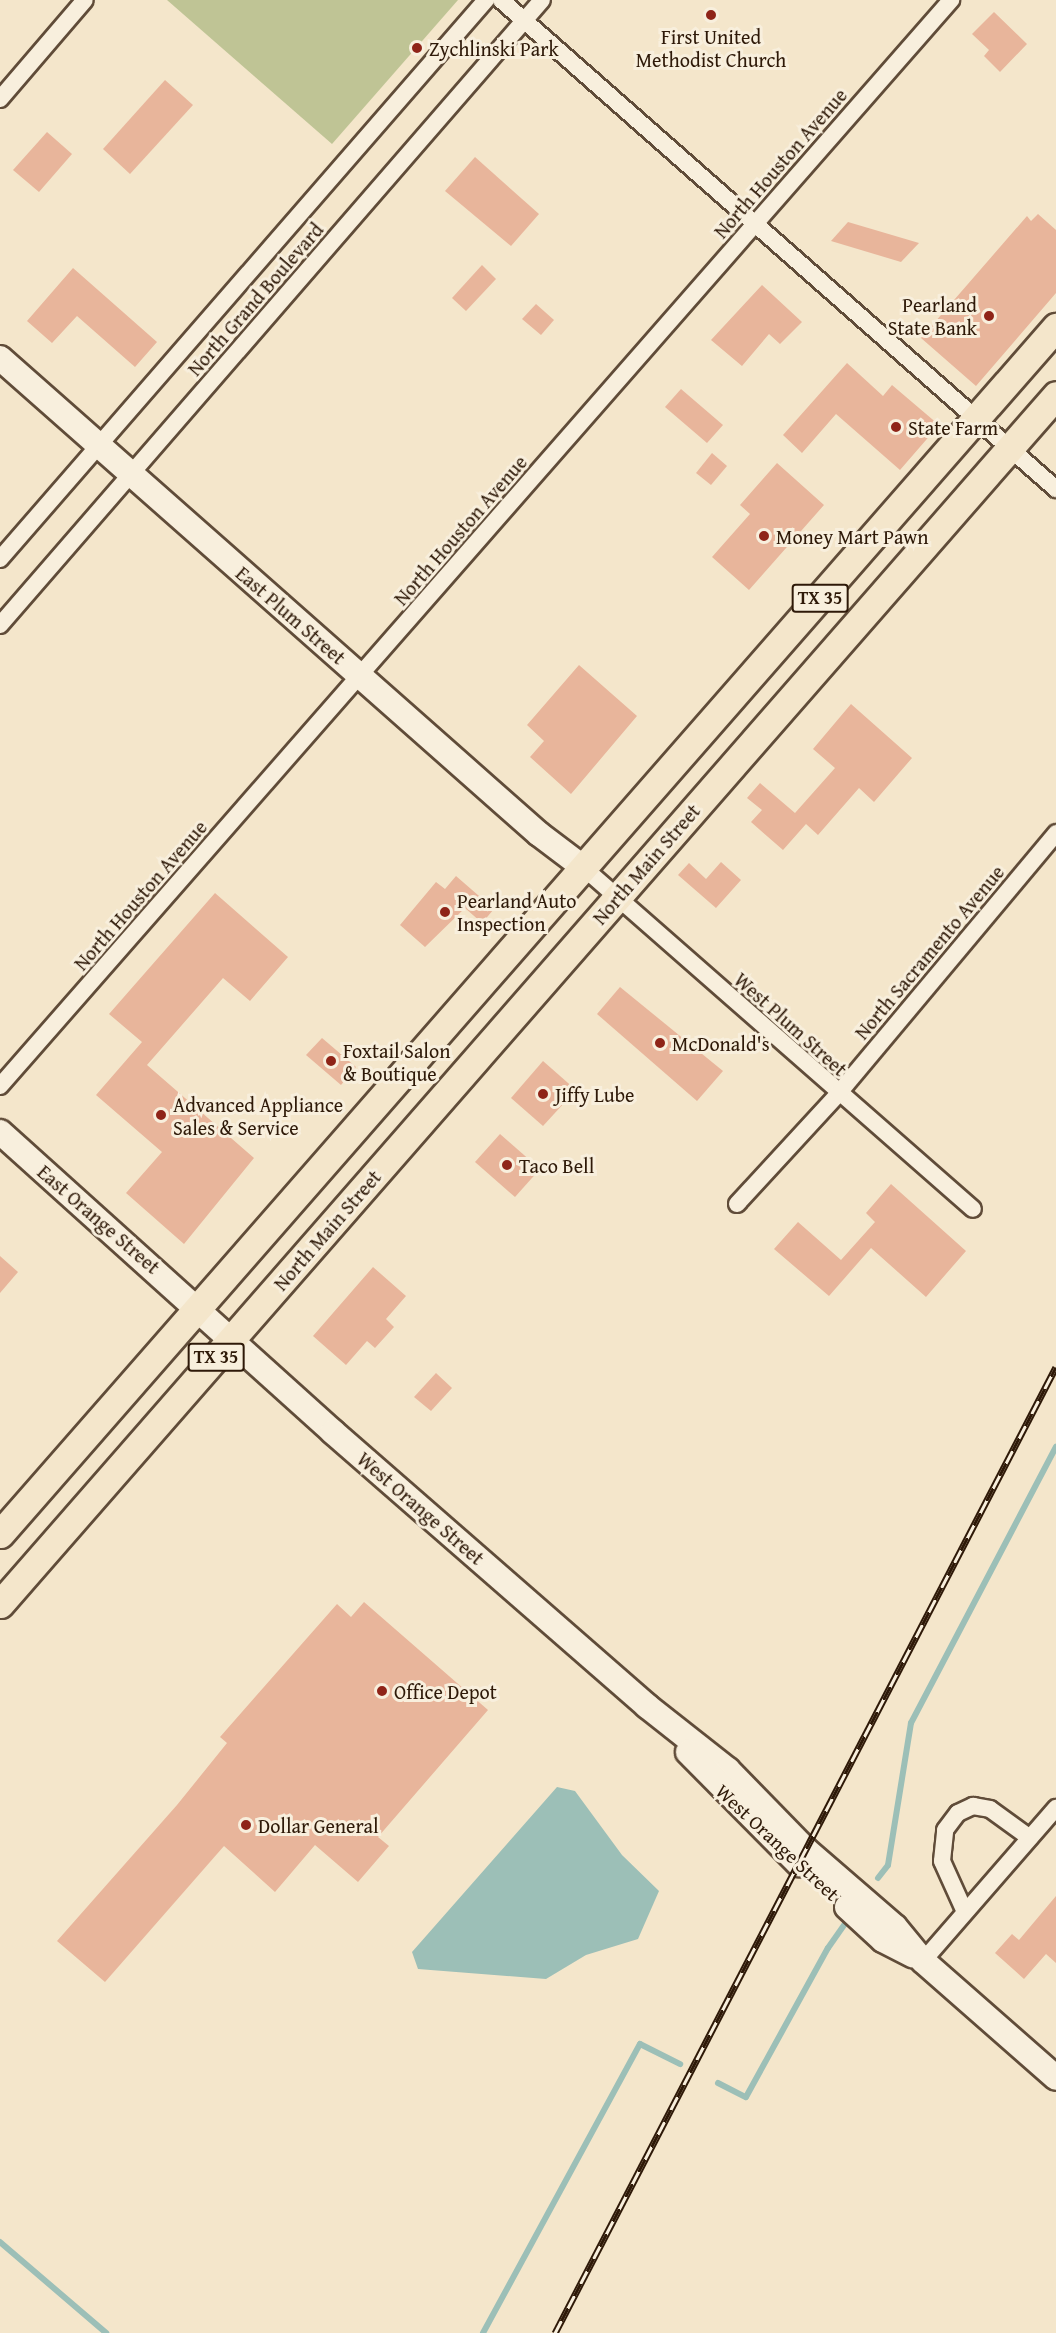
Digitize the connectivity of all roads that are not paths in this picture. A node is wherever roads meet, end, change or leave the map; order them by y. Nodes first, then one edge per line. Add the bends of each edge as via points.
1 (86, 0) edge
2 (486, 0) edge
3 (501, 0) edge
4 (542, 0) edge
5 (951, 0) edge
6 (524, 21) junction
7 (0, 99) edge
8 (755, 223) junction
9 (1056, 327) edge
10 (0, 358) edge
11 (1056, 396) edge
12 (976, 419) junction
13 (98, 446) junction
14 (1010, 448) junction
15 (130, 475) junction
16 (1056, 489) edge
17 (0, 559) edge
18 (0, 625) edge
19 (361, 676) junction
20 (1056, 833) edge
21 (584, 868) junction
22 (617, 898) junction
23 (0, 1086) edge
24 (838, 1094) junction
25 (0, 1132) edge
26 (736, 1204) dead end
27 (973, 1209) dead end
28 (196, 1310) junction
29 (230, 1340) junction
30 (0, 1534) edge
31 (0, 1604) edge
32 (1056, 1808) edge
33 (1030, 1838) junction
34 (965, 1912) junction
35 (923, 1961) junction
36 (1056, 2078) edge

1 - 7 street
2 - 13 street, North Grand Boulevard
3 - 6 street
4 - 6 street, North Grand Boulevard
5 - 8 street, North Houston Avenue
6 - 8 street
6 - 15 street, North Grand Boulevard
8 - 12 street
8 - 19 street, North Houston Avenue
9 - 12 main road, TX 35
10 - 13 street, East Plum Street
11 - 14 main road, North Main Street / TX 35
12 - 14 street
12 - 21 main road, TX 35
13 - 15 street, East Plum Street
13 - 17 street, North Grand Boulevard
14 - 16 street
14 - 22 main road, North Main Street / TX 35
15 - 18 street, North Grand Boulevard
15 - 19 street, East Plum Street
19 - 21 street, East Plum Street
19 - 23 street, North Houston Avenue
20 - 24 street, North Sacramento Avenue
21 - 22 street, West Plum Street
21 - 28 main road, TX 35
22 - 24 street, West Plum Street
22 - 29 main road, North Main Street / TX 35
24 - 26 street, North Sacramento Avenue
24 - 27 street, West Plum Street
25 - 28 street, East Orange Street via 171,1282
28 - 29 street, West Orange Street
28 - 30 main road, TX 35
29 - 31 main road, North Main Street / TX 35
29 - 35 street, West Orange Street via 647,1706 753,1822 884,1940
32 - 33 street
33 - 34 street
33 - 34 street via 990,1809 973,1806 958,1814 945,1830 941,1853 955,1897
34 - 35 street
35 - 36 street, West Orange Street

